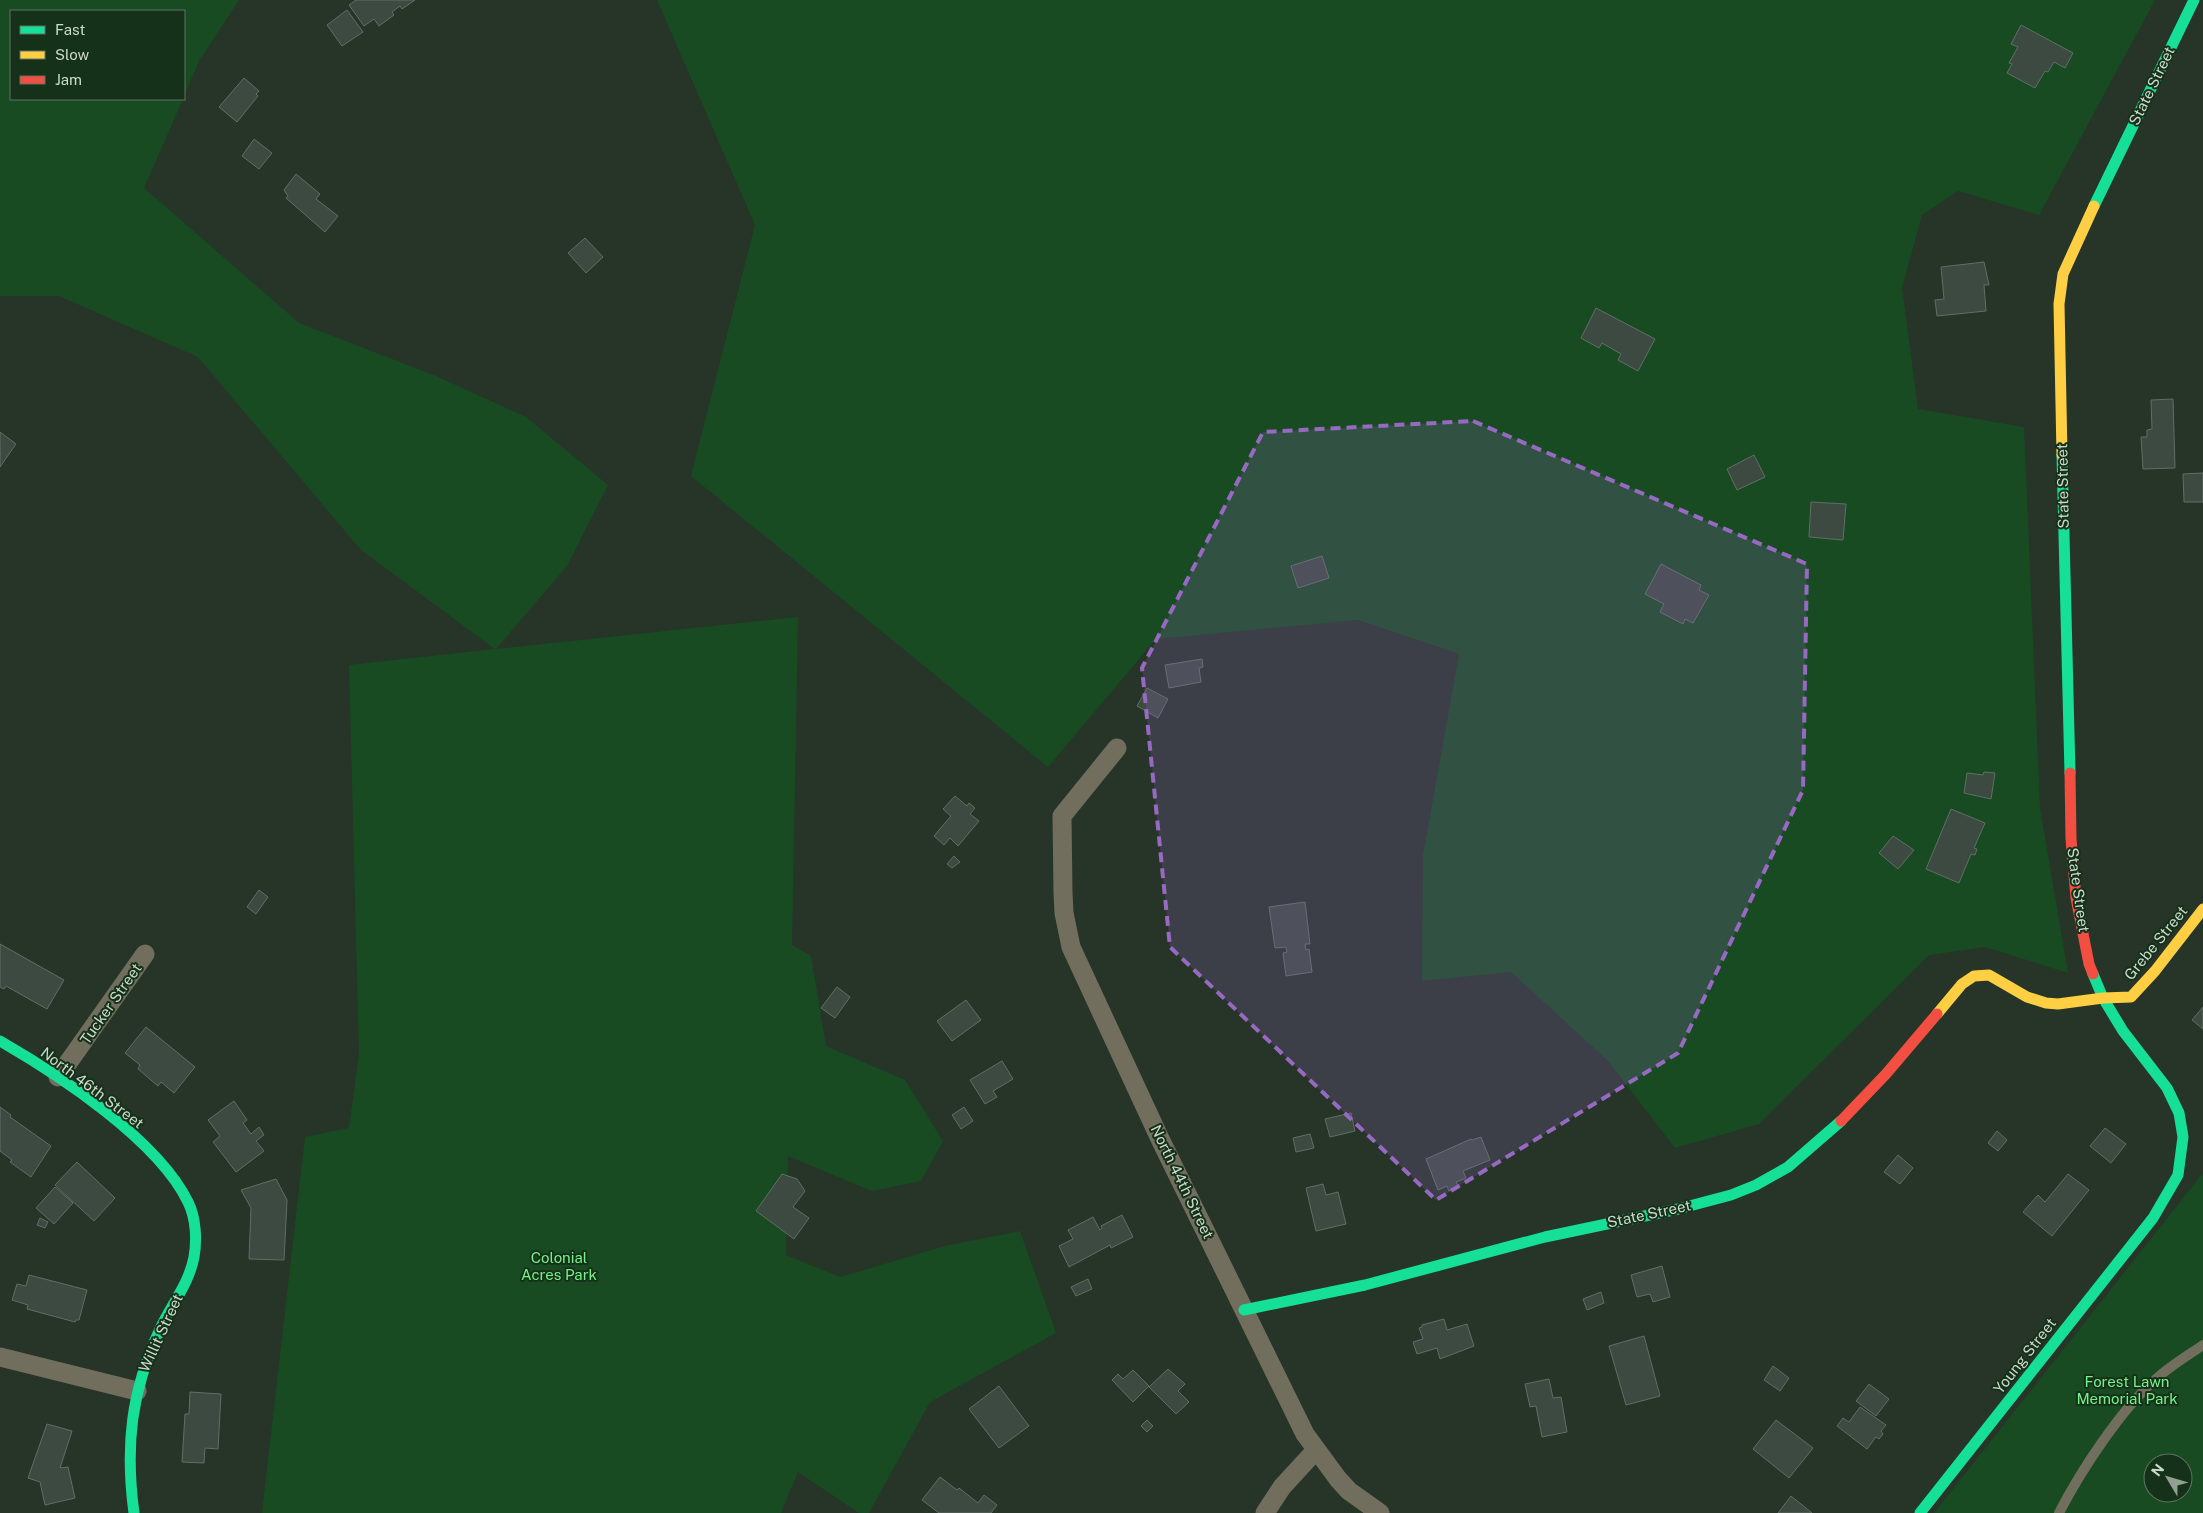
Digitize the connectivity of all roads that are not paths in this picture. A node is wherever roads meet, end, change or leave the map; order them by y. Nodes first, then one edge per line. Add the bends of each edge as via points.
1 (2194, 0) edge
2 (1117, 748) dead end
3 (2203, 910) edge
4 (145, 954) dead end
5 (1974, 976) joint
6 (2103, 998) junction
7 (0, 1041) edge
8 (58, 1078) junction
9 (180, 1187) joint
10 (2153, 1218) joint
11 (1244, 1310) junction
12 (2203, 1345) edge
13 (0, 1357) edge
14 (137, 1391) junction
15 (1316, 1450) junction
16 (134, 1513) edge
17 (1265, 1513) edge
18 (1380, 1513) edge
19 (1920, 1513) edge
20 (2059, 1513) edge

1 - 6 street, State Street via 2076,240 2063,274 2059,304 2071,840 2076,898 2089,964
2 - 11 street, North 44th Street via 1062,816 1063,893 1071,947
3 - 6 street, Grebe Street via 2131,997
4 - 8 street, Tucker Street
5 - 6 street, Grebe Street via 1989,975 2027,998 2046,1003
5 - 11 street, State Street via 1962,984 1890,1069 1815,1146 1754,1186 1709,1201 1484,1252 1362,1285
6 - 10 street, State Street via 2123,1031 2167,1088 2179,1113 2183,1137 2178,1176
7 - 8 street, North 46th Street
8 - 9 street, North 46th Street via 134,1138
9 - 14 street, Willit Street via 193,1218 194,1258 148,1355
10 - 19 street, Young Street
11 - 15 street, North 44th Street
12 - 20 lane via 2155,1380 2134,1402 2080,1477
13 - 14 street
14 - 16 street, Willit Street via 130,1426 128,1466
15 - 17 street via 1282,1487
15 - 18 street, North 44th Street via 1349,1491

